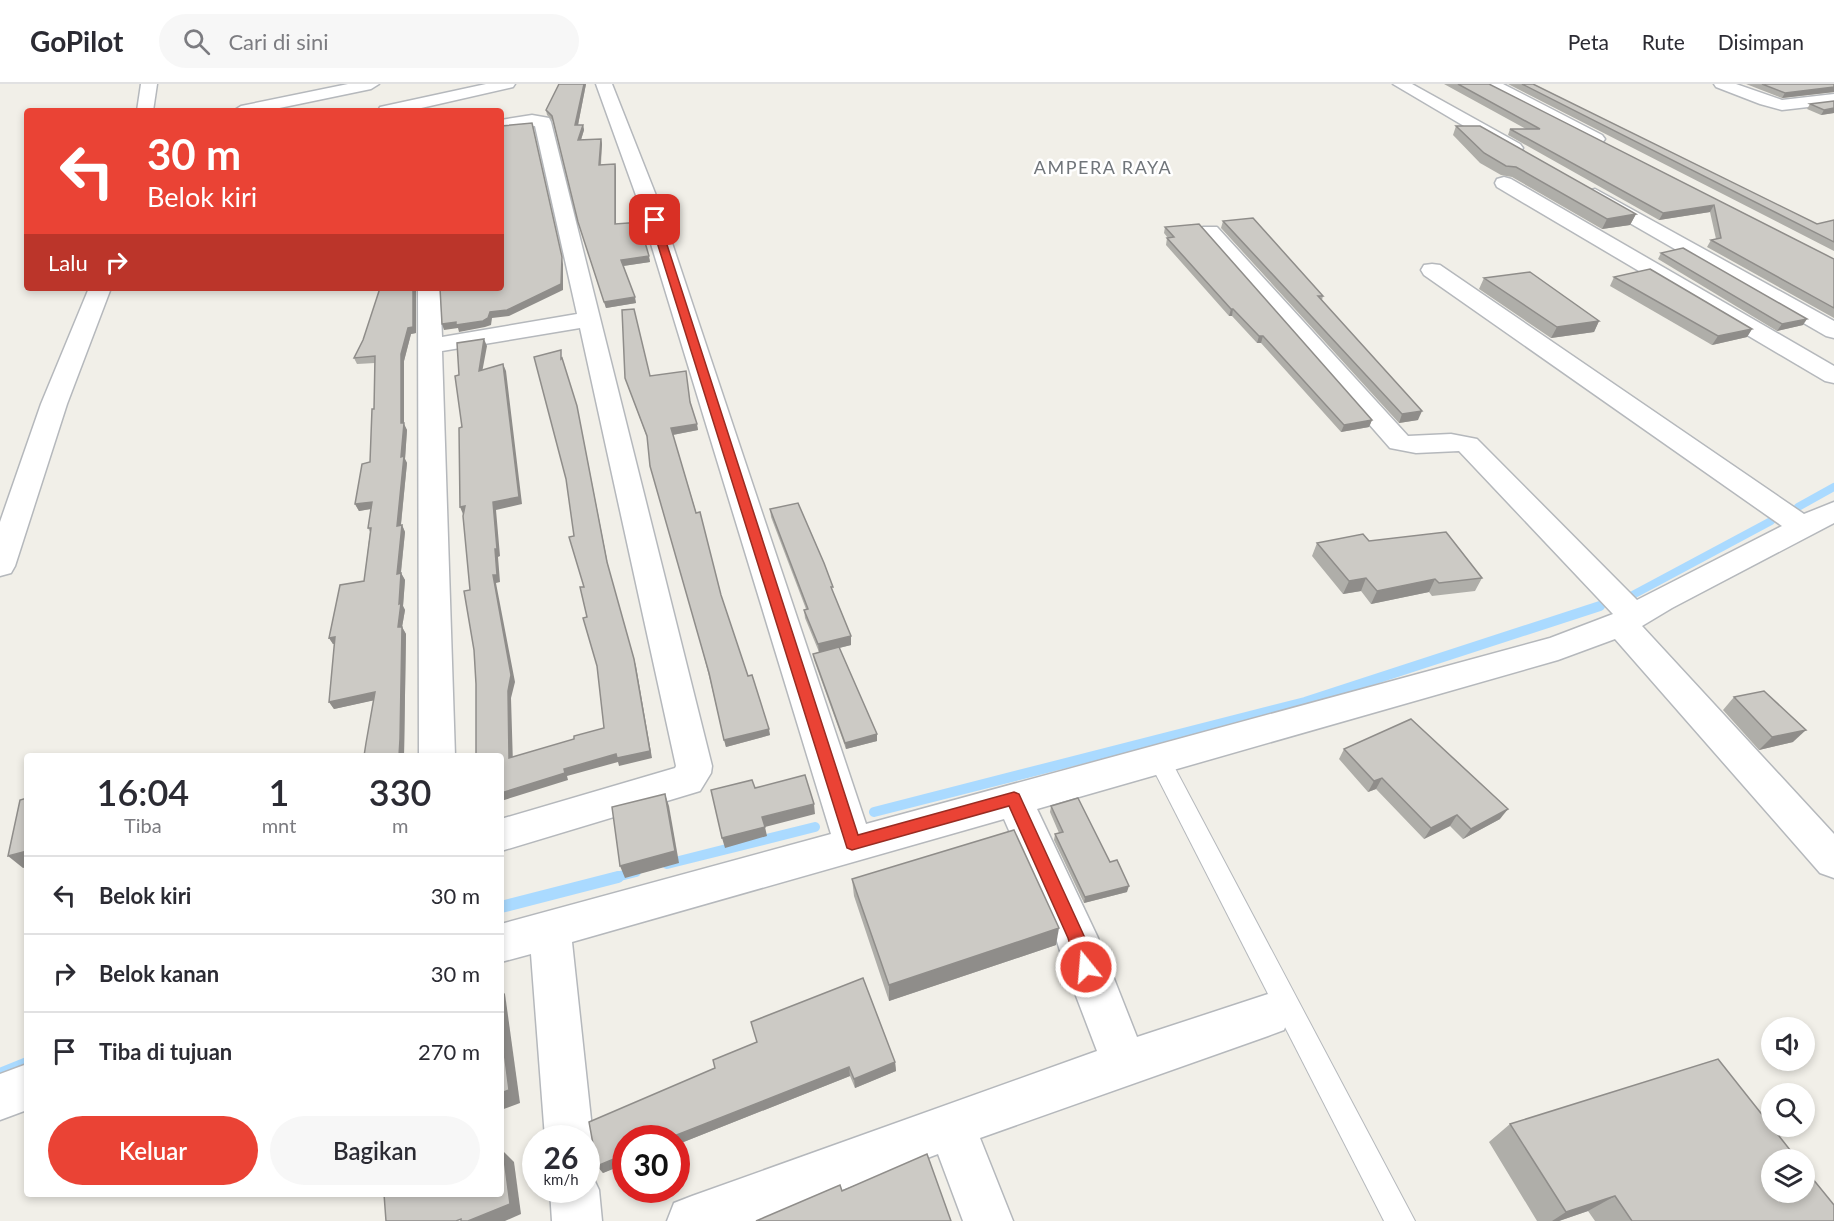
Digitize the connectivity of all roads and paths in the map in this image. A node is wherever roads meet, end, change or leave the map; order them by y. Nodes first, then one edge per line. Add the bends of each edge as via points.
1 (149, 84) edge
2 (371, 84) edge
3 (507, 84) edge
4 (604, 84) edge
5 (1401, 84) edge
6 (1491, 84) edge
7 (1722, 84) edge
8 (1811, 84) edge
9 (1834, 93) edge
10 (1834, 99) edge
11 (1782, 105) junction
12 (145, 108) edge
13 (255, 108) edge
14 (399, 108) edge
15 (1813, 116) edge
16 (504, 125) edge
17 (1609, 145) edge
18 (1533, 159) edge
19 (1504, 183) dead end
20 (1575, 183) edge
21 (1210, 231) dead end
22 (1432, 270) dead end
23 (99, 291) edge
24 (429, 291) edge
25 (590, 318) junction
26 (1834, 331) edge
27 (429, 346) junction
28 (1834, 376) edge
29 (1834, 511) edge
30 (1803, 527) junction
31 (0, 566) edge
32 (1627, 620) junction
33 (437, 753) edge
34 (1159, 759) junction
35 (1014, 799) junction
36 (504, 834) edge
37 (852, 843) junction
38 (1834, 861) edge
39 (550, 930) junction
40 (504, 942) edge
41 (1268, 1014) dead end
42 (1125, 1064) junction
43 (24, 1088) edge
44 (0, 1097) edge
45 (569, 1125) edge
46 (951, 1125) junction
47 (575, 1203) edge
48 (577, 1221) edge
49 (692, 1221) edge
50 (988, 1221) edge
51 (1400, 1221) edge

1 - 12 street
2 - 13 street
3 - 14 street
4 - 37 street via 648,198
5 - 18 street
6 - 17 street
7 - 11 street
8 - 9 street
10 - 11 street
11 - 15 street
16 - 25 street via 543,122
19 - 28 street
20 - 26 street
21 - 32 street via 1399,442 1414,447 1461,441 1468,445
22 - 30 street
23 - 31 street via 54,404
24 - 27 street
25 - 27 street
25 - 36 street via 693,773 687,780
27 - 33 street
29 - 30 street
30 - 32 street
32 - 34 street via 1547,651
32 - 38 street
34 - 35 street
34 - 51 lane
35 - 37 street
35 - 42 street via 1077,938
37 - 39 street
39 - 40 street
39 - 45 street
41 - 42 street
42 - 46 street
43 - 44 street
46 - 49 street
46 - 50 street
47 - 48 street

